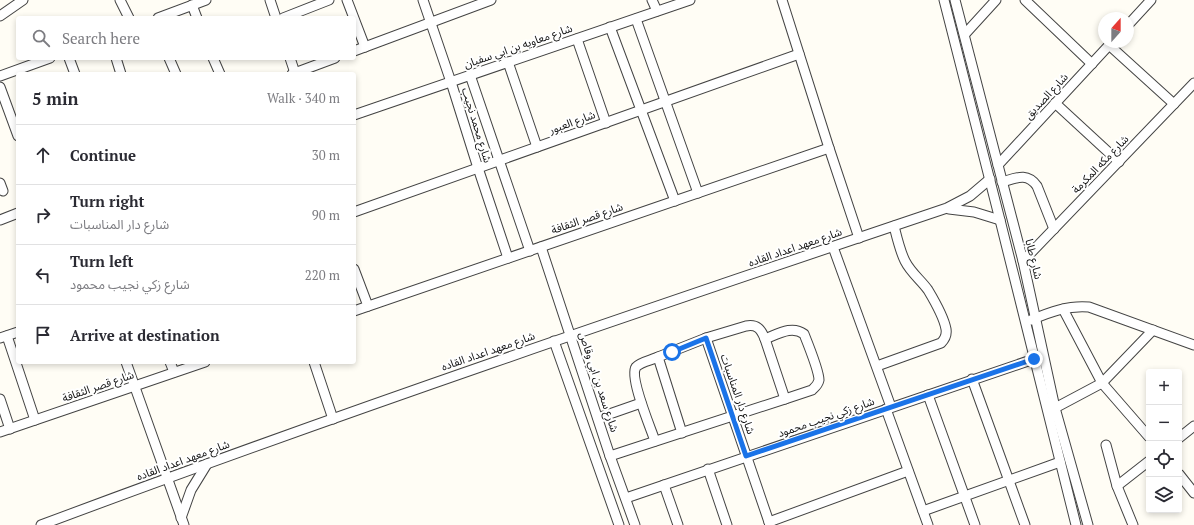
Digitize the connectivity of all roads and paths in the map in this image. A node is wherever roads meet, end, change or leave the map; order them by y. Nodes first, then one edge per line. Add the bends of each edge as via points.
1 (23, 0) edge
2 (120, 0) edge
3 (206, 0) edge
4 (270, 0) edge
5 (329, 0) edge
6 (347, 0) edge
7 (423, 0) edge
8 (491, 0) edge
9 (652, 0) edge
10 (690, 0) edge
11 (782, 0) edge
12 (944, 0) edge
13 (955, 0) edge
14 (996, 0) edge
15 (1025, 0) edge
16 (1151, 0) edge
17 (192, 5) junction
18 (657, 11) junction
19 (0, 16) edge
20 (128, 16) edge
21 (163, 16) edge
22 (196, 16) edge
23 (275, 16) edge
24 (288, 16) edge
25 (353, 16) edge
26 (1134, 18) edge
27 (636, 19) junction
28 (431, 22) junction
29 (356, 24) edge
30 (610, 27) junction
31 (965, 34) junction
32 (577, 39) junction
33 (365, 47) junction
34 (1106, 48) edge
35 (1116, 48) edge
36 (356, 50) edge
37 (799, 54) junction
38 (44, 60) edge
39 (71, 60) edge
40 (117, 60) edge
41 (170, 60) edge
42 (214, 60) edge
43 (291, 60) edge
44 (330, 60) edge
45 (508, 62) junction
46 (1092, 64) junction
47 (74, 72) edge
48 (120, 72) edge
49 (175, 72) edge
50 (219, 72) edge
51 (294, 72) edge
52 (297, 72) edge
53 (470, 75) junction
54 (0, 76) edge
55 (451, 82) junction
56 (1194, 83) edge
57 (0, 87) edge
58 (666, 101) junction
59 (1055, 103) junction
60 (1174, 104) junction
61 (641, 110) junction
62 (356, 114) edge
63 (606, 122) junction
64 (16, 131) edge
65 (537, 147) junction
66 (829, 148) junction
67 (499, 161) junction
68 (1119, 162) junction
69 (998, 166) junction
70 (478, 168) junction
71 (990, 179) junction
72 (1002, 182) junction
73 (698, 193) junction
74 (675, 201) junction
75 (947, 208) junction
76 (356, 211) edge
77 (16, 214) edge
78 (0, 220) edge
79 (1000, 220) junction
80 (894, 226) junction
81 (1054, 230) junction
82 (859, 238) junction
83 (541, 247) junction
84 (833, 247) junction
85 (530, 251) junction
86 (508, 258) junction
87 (1023, 261) junction
88 (356, 274) edge
89 (368, 306) junction
90 (1063, 309) junction
91 (356, 310) edge
92 (1036, 318) junction
93 (1026, 322) junction
94 (1153, 330) junction
95 (16, 333) edge
96 (571, 336) junction
97 (4, 337) edge
98 (706, 338) junction
99 (765, 339) junction
100 (554, 340) junction
101 (1194, 345) edge
102 (658, 357) junction
103 (1034, 359) junction
104 (127, 364) edge
105 (171, 364) edge
106 (198, 364) edge
107 (315, 364) edge
108 (876, 366) junction
109 (174, 372) junction
110 (972, 379) junction
111 (1102, 383) junction
112 (135, 386) junction
113 (928, 395) junction
114 (0, 399) edge
115 (785, 399) junction
116 (641, 403) junction
117 (888, 408) junction
118 (1056, 408) junction
119 (732, 416) junction
120 (598, 418) junction
121 (333, 419) junction
122 (35, 420) junction
123 (1194, 426) edge
124 (10, 429) junction
125 (0, 432) edge
126 (682, 433) junction
127 (1146, 434) edge
128 (1182, 436) edge
129 (655, 442) junction
130 (1106, 445) dead end
131 (610, 456) junction
132 (746, 456) junction
133 (1060, 462) junction
134 (1146, 463) edge
135 (207, 464) junction
136 (708, 470) junction
137 (908, 471) junction
138 (168, 477) junction
139 (1181, 477) edge
140 (1009, 480) junction
141 (664, 485) junction
142 (1117, 486) junction
143 (1194, 493) edge
144 (964, 496) junction
145 (626, 498) junction
146 (922, 511) junction
147 (56, 522) edge
148 (183, 522) edge
149 (769, 524) edge
150 (41, 525) edge
151 (619, 525) edge
152 (635, 525) edge
153 (678, 525) edge
154 (727, 525) edge
155 (928, 525) edge
156 (975, 525) edge
157 (1025, 525) edge
158 (1076, 525) edge
159 (1088, 525) edge
160 (1133, 525) edge

1 - 19 street
2 - 20 street
3 - 17 street
4 - 23 street
5 - 24 street
6 - 25 street
7 - 28 street, شارع محمد نجيب
8 - 28 street
9 - 18 street
10 - 18 street, شارع معاويه بن ابي سفيان
11 - 37 street
12 - 71 street
13 - 31 street, شارع طابا
14 - 31 street
15 - 46 street
16 - 26 street
17 - 21 street
17 - 22 street
18 - 27 street, شارع معاويه بن ابي سفيان
27 - 30 street, شارع معاويه بن ابي سفيان
27 - 58 street
28 - 33 street
28 - 55 street, شارع محمد نجيب
29 - 33 street
30 - 32 street, شارع معاويه بن ابي سفيان
30 - 61 street
31 - 69 street, شارع طابا
32 - 45 street, شارع معاويه بن ابي سفيان
32 - 63 street
33 - 36 street
34 - 46 street, شارع الصديق
35 - 60 street
37 - 58 street, شارع العبور
37 - 66 street
38 - 54 street
39 - 47 street
40 - 48 street
41 - 49 street
42 - 50 street
43 - 51 street
44 - 52 street
45 - 53 street, شارع معاويه بن ابي سفيان
45 - 65 street
46 - 59 street, شارع الصديق
53 - 55 street, شارع معاويه بن ابي سفيان
53 - 67 street, شارع محمد نجيب
55 - 62 street, شارع معاويه بن ابي سفيان
55 - 70 street, شارع محمد نجيب
56 - 60 street, شارع مكه المكرمة
57 - 64 street
58 - 61 street, شارع العبور
58 - 73 street
59 - 68 street
59 - 69 street, شارع الصديق
60 - 68 street, شارع مكه المكرمة
61 - 63 street, شارع العبور
61 - 74 street
63 - 65 street, شارع العبور
65 - 67 street, شارع العبور
66 - 73 street, شارع قصر الثقافة
66 - 82 street
67 - 70 street, شارع العبور
67 - 85 street, شارع محمد نجيب
68 - 81 street, شارع مكه المكرمة
69 - 72 street, شارع طابا
70 - 76 street, شارع العبور
70 - 86 street, شارع محمد نجيب
71 - 75 street, شارع معهد اعداد القاده via 970,196
71 - 79 street
72 - 81 street via 1022,177 1034,181
72 - 87 street, شارع طابا
73 - 74 street, شارع قصر الثقافة
74 - 83 street, شارع قصر الثقافة
75 - 79 street, شارع معهد اعداد القاده via 974,212
75 - 80 street, شارع معهد اعداد القاده
77 - 78 street
79 - 93 street
80 - 82 street, شارع معهد اعداد القاده
80 - 108 street via 905,261 928,289 940,313 946,329 946,338 942,343
81 - 87 street, شارع مكه المكرمة
82 - 84 street, شارع معهد اعداد القاده
83 - 85 street, شارع قصر الثقافة
83 - 96 street, شارع سعد بن ابي وقاص
84 - 96 street, شارع معهد اعداد القاده
84 - 108 street
85 - 86 street, شارع قصر الثقافة
86 - 89 street, شارع قصر الثقافة
87 - 92 street, شارع طابا
88 - 89 street
89 - 91 street, شارع قصر الثقافة
90 - 92 street
90 - 94 street via 1089,306
90 - 111 street
92 - 93 street
92 - 118 street, شارع طابا
93 - 103 street
94 - 101 street
94 - 111 street
95 - 97 street
96 - 100 street, شارع معهد اعداد القاده
96 - 120 street, شارع سعد بن ابي وقاص
97 - 122 street
98 - 99 street via 752,325 761,330
98 - 102 street
98 - 119 street, شارع دار المناسبات
99 - 115 street
99 - 115 street via 790,330 800,331 804,334 816,369 819,381 812,390
100 - 121 street, شارع معهد اعداد القاده
100 - 151 street
102 - 116 street via 638,365 635,369 634,378
102 - 126 street
103 - 110 street, شارع زكي نجيب محمود
103 - 133 street
104 - 112 street
105 - 109 street
106 - 109 street, شارع قصر الثقافة
107 - 121 street
108 - 117 street
109 - 112 street, شارع قصر الثقافة
110 - 113 street, شارع زكي نجيب محمود
110 - 140 street
111 - 118 street
111 - 127 street
112 - 122 street, شارع قصر الثقافة
112 - 138 street
113 - 117 street, شارع زكي نجيب محمود
113 - 144 street
114 - 124 street
115 - 119 street
116 - 120 street
116 - 129 street
117 - 132 street, شارع زكي نجيب محمود
117 - 137 street
118 - 159 street, شارع طابا
119 - 126 street
119 - 132 street, شارع دار المناسبات
120 - 131 street, شارع سعد بن ابي وقاص
121 - 135 street, شارع معهد اعداد القاده
122 - 124 street, شارع قصر الثقافة
123 - 128 street
124 - 125 street, شارع قصر الثقافة
126 - 129 street
129 - 131 street
130 - 142 street
131 - 145 street, شارع سعد بن ابي وقاص
132 - 136 street, شارع زكي نجيب محمود
132 - 149 street, شارع دار المناسبات
133 - 140 street
133 - 158 street
134 - 142 street
135 - 138 street, شارع معهد اعداد القاده
135 - 148 street via 191,490
136 - 141 street, شارع زكي نجيب محمود
136 - 154 street
137 - 146 street
137 - 149 street
138 - 147 street, شارع معهد اعداد القاده
138 - 148 street
139 - 143 street
140 - 144 street
140 - 157 street
141 - 145 street, شارع زكي نجيب محمود
141 - 153 street
142 - 160 street
144 - 146 street
144 - 156 street
145 - 152 street, شارع سعد بن ابي وقاص
146 - 155 street
147 - 150 street, شارع معهد اعداد القاده

